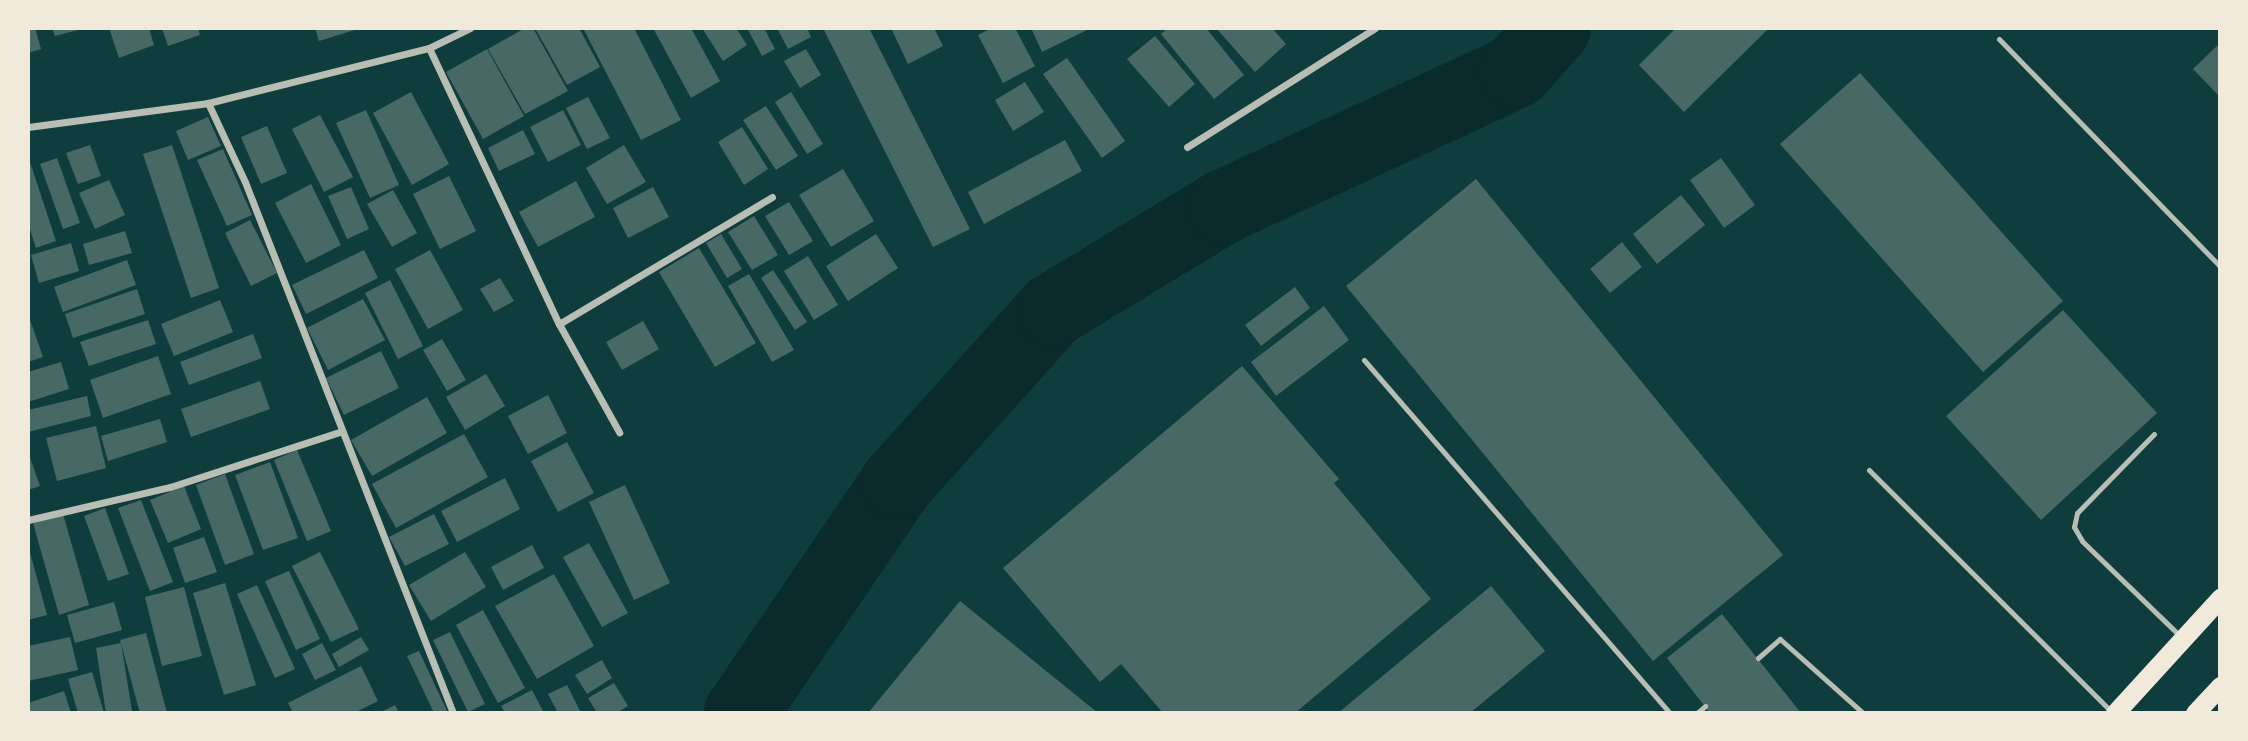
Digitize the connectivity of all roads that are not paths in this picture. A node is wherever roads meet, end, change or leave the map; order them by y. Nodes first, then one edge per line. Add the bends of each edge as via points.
1 (470, 28) edge
2 (1375, 28) edge
3 (1999, 39) dead end
4 (429, 48) junction
5 (208, 103) junction
6 (28, 127) edge
7 (1187, 147) dead end
8 (772, 197) dead end
9 (2220, 266) edge
10 (559, 324) junction
11 (1364, 360) dead end
12 (342, 431) junction
13 (619, 432) dead end
14 (2154, 434) dead end
15 (1869, 470) dead end
16 (28, 520) edge
17 (2220, 598) edge
18 (2183, 638) junction
19 (1758, 659) dead end
20 (2220, 686) edge
21 (1705, 706) dead end
22 (453, 713) edge
23 (1670, 713) edge
24 (1697, 713) edge
25 (1863, 713) edge
26 (2114, 713) edge
27 (2196, 713) edge

1 - 4 street
2 - 7 street
3 - 9 lane
4 - 5 street
4 - 10 street
5 - 6 street
5 - 12 street via 245,182
8 - 10 street
10 - 13 street
11 - 23 lane
12 - 16 street via 170,487
12 - 22 street
14 - 18 lane via 2077,513 2074,527 2082,541
15 - 26 lane
17 - 18 highway
18 - 26 highway
19 - 25 lane via 1780,639
20 - 27 highway
21 - 24 lane

